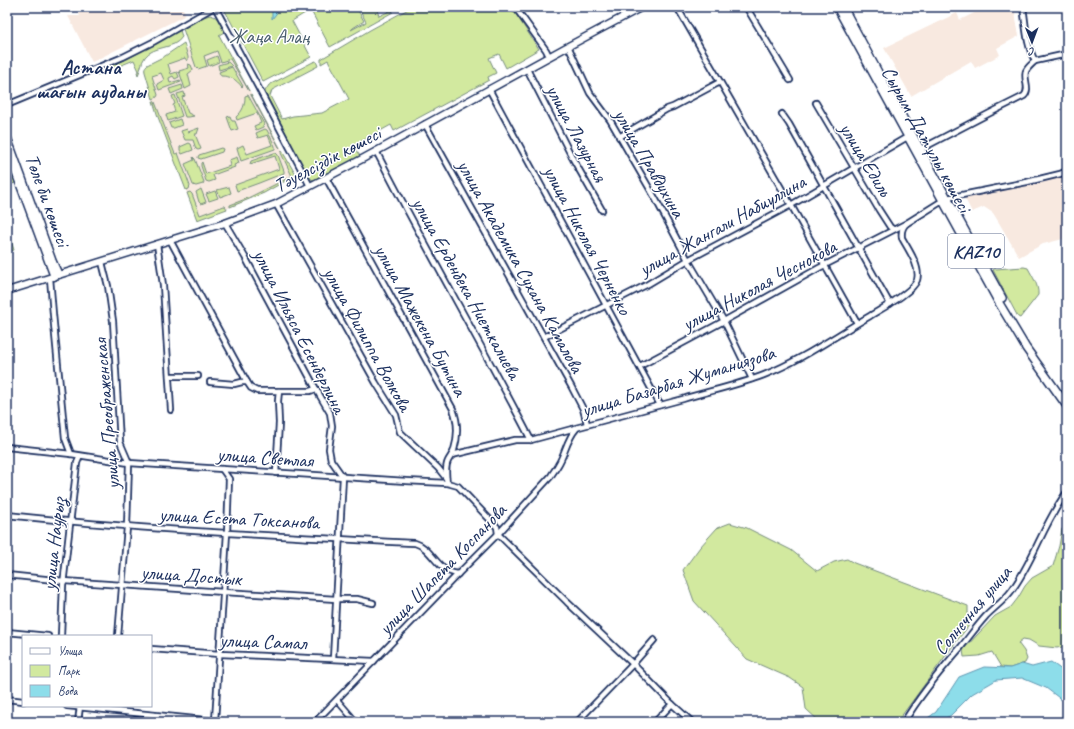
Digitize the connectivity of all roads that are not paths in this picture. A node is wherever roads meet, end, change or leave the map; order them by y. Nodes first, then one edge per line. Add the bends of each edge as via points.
1 (215, 7) edge
2 (515, 7) edge
3 (642, 7) edge
4 (677, 7) edge
5 (750, 7) edge
6 (837, 7) edge
7 (843, 7) edge
8 (1023, 7) edge
9 (568, 46) junction
10 (1067, 54) edge
11 (549, 56) junction
12 (1035, 62) junction
13 (527, 69) junction
14 (790, 80) dead end
15 (720, 82) junction
16 (489, 89) junction
17 (816, 103) dead end
18 (7, 105) edge
19 (782, 114) dead end
20 (425, 124) junction
21 (910, 135) junction
22 (7, 136) edge
23 (619, 137) junction
24 (7, 150) edge
25 (918, 150) junction
26 (376, 152) junction
27 (854, 168) junction
28 (1067, 171) edge
29 (326, 178) junction
30 (310, 186) junction
31 (823, 186) junction
32 (945, 199) junction
33 (276, 204) junction
34 (790, 205) junction
35 (602, 210) dead end
36 (225, 223) junction
37 (907, 223) junction
38 (893, 229) junction
39 (170, 240) junction
40 (157, 244) junction
41 (858, 248) junction
42 (688, 260) junction
43 (102, 262) junction
44 (825, 266) junction
45 (54, 276) junction
46 (7, 291) edge
47 (890, 304) junction
48 (605, 305) junction
49 (724, 321) junction
50 (857, 323) junction
51 (544, 337) junction
52 (640, 366) junction
53 (169, 376) junction
54 (198, 376) dead end
55 (752, 379) junction
56 (210, 382) dead end
57 (247, 382) junction
58 (316, 389) junction
59 (279, 392) junction
60 (1067, 397) edge
61 (660, 405) junction
62 (1067, 406) edge
63 (171, 410) dead end
64 (587, 424) junction
65 (577, 428) junction
66 (531, 440) junction
67 (7, 447) edge
68 (70, 454) junction
69 (452, 455) junction
70 (80, 456) junction
71 (129, 463) junction
72 (222, 469) junction
73 (276, 473) junction
74 (343, 477) junction
75 (447, 480) junction
76 (1067, 492) edge
77 (7, 515) edge
78 (70, 522) junction
79 (128, 527) junction
80 (228, 533) junction
81 (498, 534) junction
82 (339, 539) junction
83 (458, 574) junction
84 (7, 575) edge
85 (64, 581) junction
86 (122, 585) junction
87 (224, 592) junction
88 (336, 599) junction
89 (373, 603) dead end
90 (7, 632) edge
91 (38, 635) edge
92 (61, 635) edge
93 (118, 635) edge
94 (654, 640) dead end
95 (152, 649) edge
96 (220, 654) junction
97 (333, 659) junction
98 (374, 661) junction
99 (633, 664) junction
100 (7, 699) edge
101 (337, 700) junction
102 (22, 701) edge
103 (672, 704) junction
104 (80, 707) edge
105 (215, 721) edge
106 (78, 722) edge
107 (224, 722) edge
108 (315, 722) edge
109 (356, 722) edge
110 (578, 722) edge
111 (655, 722) edge
112 (692, 722) edge
113 (904, 722) edge

1 - 18 street via 123,58
1 - 30 street
2 - 11 street
3 - 9 main road, Тәуелсіздік көшесі
4 - 15 street
5 - 14 street via 748,10
6 - 21 highway, Сырым Датұлы көшесі / KAZ10
7 - 21 highway, Сырым Датұлы көшесі / KAZ10
8 - 12 street
9 - 11 main road, Тәуелсіздік көшесі
9 - 23 street, улица Правдухина via 590,93
10 - 12 street
11 - 13 main road, Тәуелсіздік көшесі
12 - 25 street via 1025,73 1027,91 1024,96
13 - 16 main road, Тәуелсіздік көшесі
13 - 35 street, улица Лазурная
15 - 23 street
15 - 34 street
16 - 20 main road, Тәуелсіздік көшесі
16 - 48 street, улица Николая Черненко
17 - 27 street, улица Едиль
19 - 31 street
20 - 26 main road, Тәуелсіздік көшесі
20 - 51 street, улица Академика Сухана Камалова
21 - 25 highway, Сырым Датұлы көшесі / KAZ10
21 - 27 street, улица Жангали Набиуллина
22 - 45 main road, Төле би көшесі via 53,262
23 - 42 street, улица Правдухина
24 - 45 main road, Төле би көшесі
25 - 32 highway, Сырым Датұлы көшесі / KAZ10
26 - 29 main road, Тәуелсіздік көшесі
26 - 66 street, улица Ерденбека Ниеткалиева
27 - 31 street, улица Жангали Набиуллина
27 - 38 street, улица Едиль
28 - 32 street
29 - 30 main road, Тәуелсіздік көшесі
29 - 69 street, улица Мажекена Бутина via 453,409 457,423
30 - 33 main road, Тәуелсіздік көшесі
31 - 34 street, улица Жангали Набиуллина
31 - 41 street
32 - 37 street, улица Николая Чеснокова
32 - 60 highway, Сырым Датұлы көшесі / KAZ10 via 1018,326
32 - 62 highway, Сырым Датұлы көшесі / KAZ10 via 981,271 1026,348
33 - 36 main road, Тәуелсіздік көшесі
33 - 75 street, улица Филиппа Волкова via 396,415 400,432
34 - 42 street, улица Жангали Набиуллина
34 - 44 street
36 - 39 main road, Тәуелсіздік көшесі
36 - 58 street, улица Ильяса Есенберлина
37 - 38 street, улица Николая Чеснокова
37 - 47 street, улица Базарбая Жуманиязова via 902,229 902,238 918,270 918,279 911,289
38 - 41 street, улица Николая Чеснокова
39 - 40 main road, Тәуелсіздік көшесі
39 - 57 street
40 - 43 main road, Тәуелсіздік көшесі
40 - 53 street via 163,285
41 - 44 street, улица Николая Чеснокова
41 - 47 street
42 - 48 street, улица Жангали Набиуллина via 648,284
42 - 49 street, улица Правдухина
43 - 45 main road, Тәуелсіздік көшесі
43 - 71 street, улица Преображенская via 113,321 120,442
44 - 49 street, улица Николая Чеснокова
44 - 50 street
45 - 46 main road, Тәуелсіздік көшесі
45 - 68 street via 53,314 65,438
47 - 50 street, улица Базарбая Жуманиязова
48 - 51 street, улица Жангали Набиуллина
48 - 52 street, улица Николая Черненко
49 - 52 street, улица Николая Чеснокова
49 - 55 street, улица Правдухина
50 - 55 street, улица Базарбая Жуманиязова via 801,358
51 - 64 street, улица Академика Сухана Камалова via 583,409
52 - 61 street, улица Николая Черненко
53 - 54 street
53 - 63 street
55 - 61 street, улица Базарбая Жуманиязова
56 - 57 street
57 - 59 street via 257,391
58 - 59 street
58 - 74 street, улица Ильяса Есенберлина via 330,413 331,460
59 - 73 street
61 - 64 street, улица Базарбая Жуманиязова
64 - 65 street, улица Базарбая Жуманиязова
65 - 66 street
65 - 81 street, улица Шапета Коспанова via 551,476
66 - 69 street via 515,440
67 - 68 street, улица Светлая
68 - 70 street, улица Светлая
69 - 75 street, улица Мажекена Бутина via 447,465
70 - 71 street, улица Светлая
70 - 78 street, улица Наурыз
71 - 72 street, улица Светлая
71 - 79 street, улица Преображенская
72 - 73 street, улица Светлая
72 - 80 street via 229,480
73 - 74 street, улица Светлая
74 - 75 street, улица Светлая via 406,482
74 - 82 street
75 - 81 street, улица Светлая via 458,486 497,527
76 - 113 street, Солнечная улица via 1013,589 954,655
77 - 78 street, улица Есета Токсанова
78 - 79 street, улица Есета Токсанова
78 - 85 street, улица Наурыз
79 - 80 street, улица Есета Токсанова
79 - 86 street, улица Преображенская
80 - 82 street, улица Есета Токсанова
80 - 87 street
81 - 83 street, улица Шапета Коспанова
81 - 99 street, улица Светлая
82 - 83 street, улица Есета Токсанова via 420,544 447,571
82 - 88 street
83 - 98 street, улица Шапета Коспанова
84 - 85 street, улица Достык
85 - 86 street, улица Достык
85 - 92 street, улица Наурыз
86 - 87 street, улица Достык
86 - 93 street, улица Преображенская
87 - 88 street, улица Достык
87 - 96 street
88 - 89 street, улица Достык via 357,599
88 - 97 street
90 - 91 street
94 - 99 street
95 - 96 street, улица Самал
96 - 97 street, улица Самал
96 - 105 street
97 - 98 street, улица Самал
98 - 101 street, улица Шапета Коспанова
99 - 103 street, улица Светлая
99 - 110 street
100 - 102 street
101 - 108 street, улица Шапета Коспанова
101 - 109 street
103 - 111 street
103 - 112 street, улица Светлая
104 - 105 street
104 - 106 street
105 - 107 street

